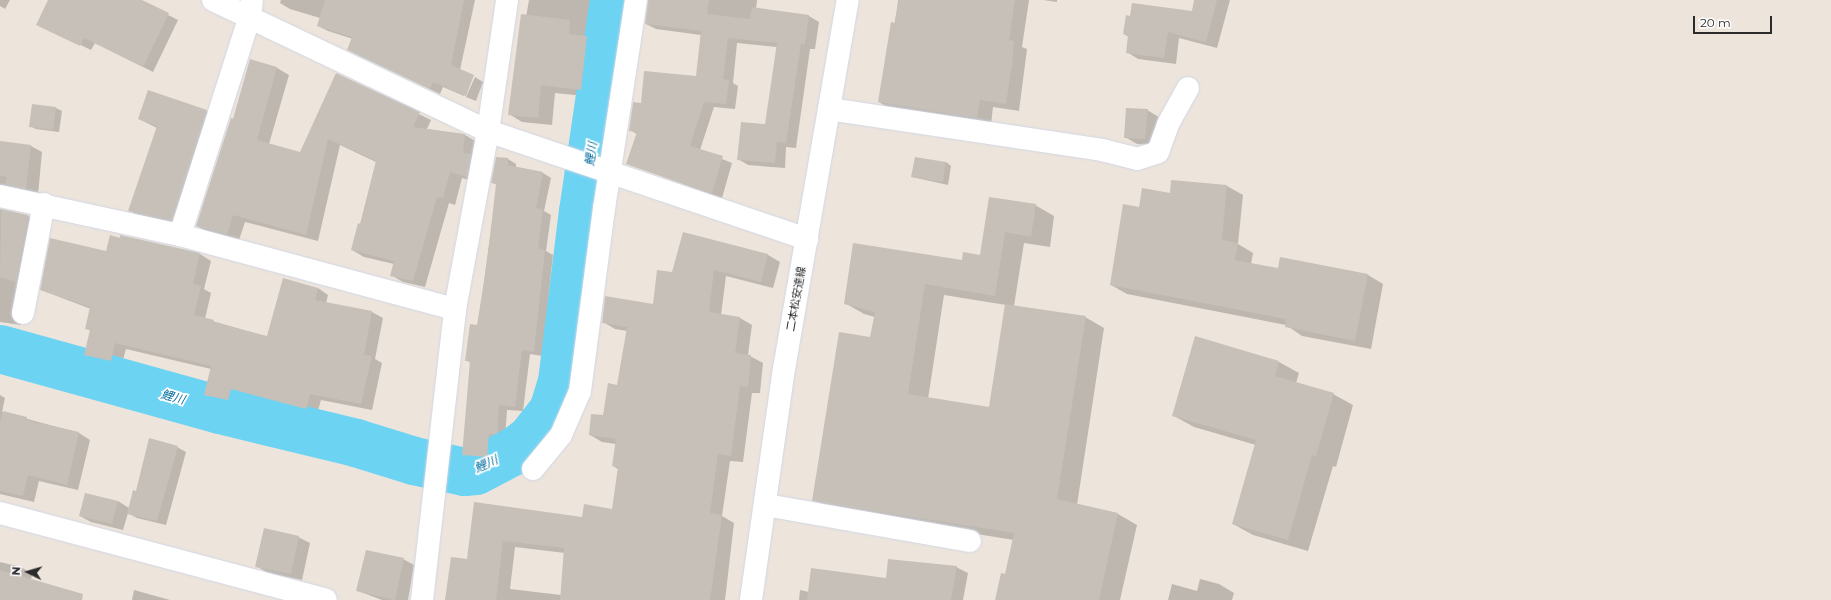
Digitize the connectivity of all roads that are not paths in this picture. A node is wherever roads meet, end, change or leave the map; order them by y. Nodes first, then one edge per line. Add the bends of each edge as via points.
1 (213, 0) edge
2 (507, 0) edge
3 (636, 0) edge
4 (848, 0) edge
5 (251, 8) edge
6 (1188, 88) dead end
7 (829, 109) junction
8 (488, 131) junction
9 (608, 170) junction
10 (0, 196) edge
11 (44, 204) junction
12 (180, 235) junction
13 (807, 239) junction
14 (455, 309) junction
15 (23, 313) dead end
16 (533, 469) dead end
17 (766, 505) junction
18 (0, 513) edge
19 (970, 541) dead end
20 (326, 600) edge
21 (422, 600) edge
22 (751, 600) edge

1 - 5 street
2 - 8 street
3 - 9 street
4 - 7 street, 二本松安達線
5 - 8 street
5 - 12 street
6 - 7 street via 1168,124 1158,152 1137,158 1102,150
7 - 13 street, 二本松安達線
8 - 9 street
8 - 14 street
9 - 13 street
9 - 16 street via 580,391 561,435
10 - 11 street
11 - 12 street
11 - 15 street
12 - 14 street
13 - 17 street, 二本松安達線 via 784,369
14 - 21 street
17 - 19 street
17 - 22 street, 二本松安達線
18 - 20 street

